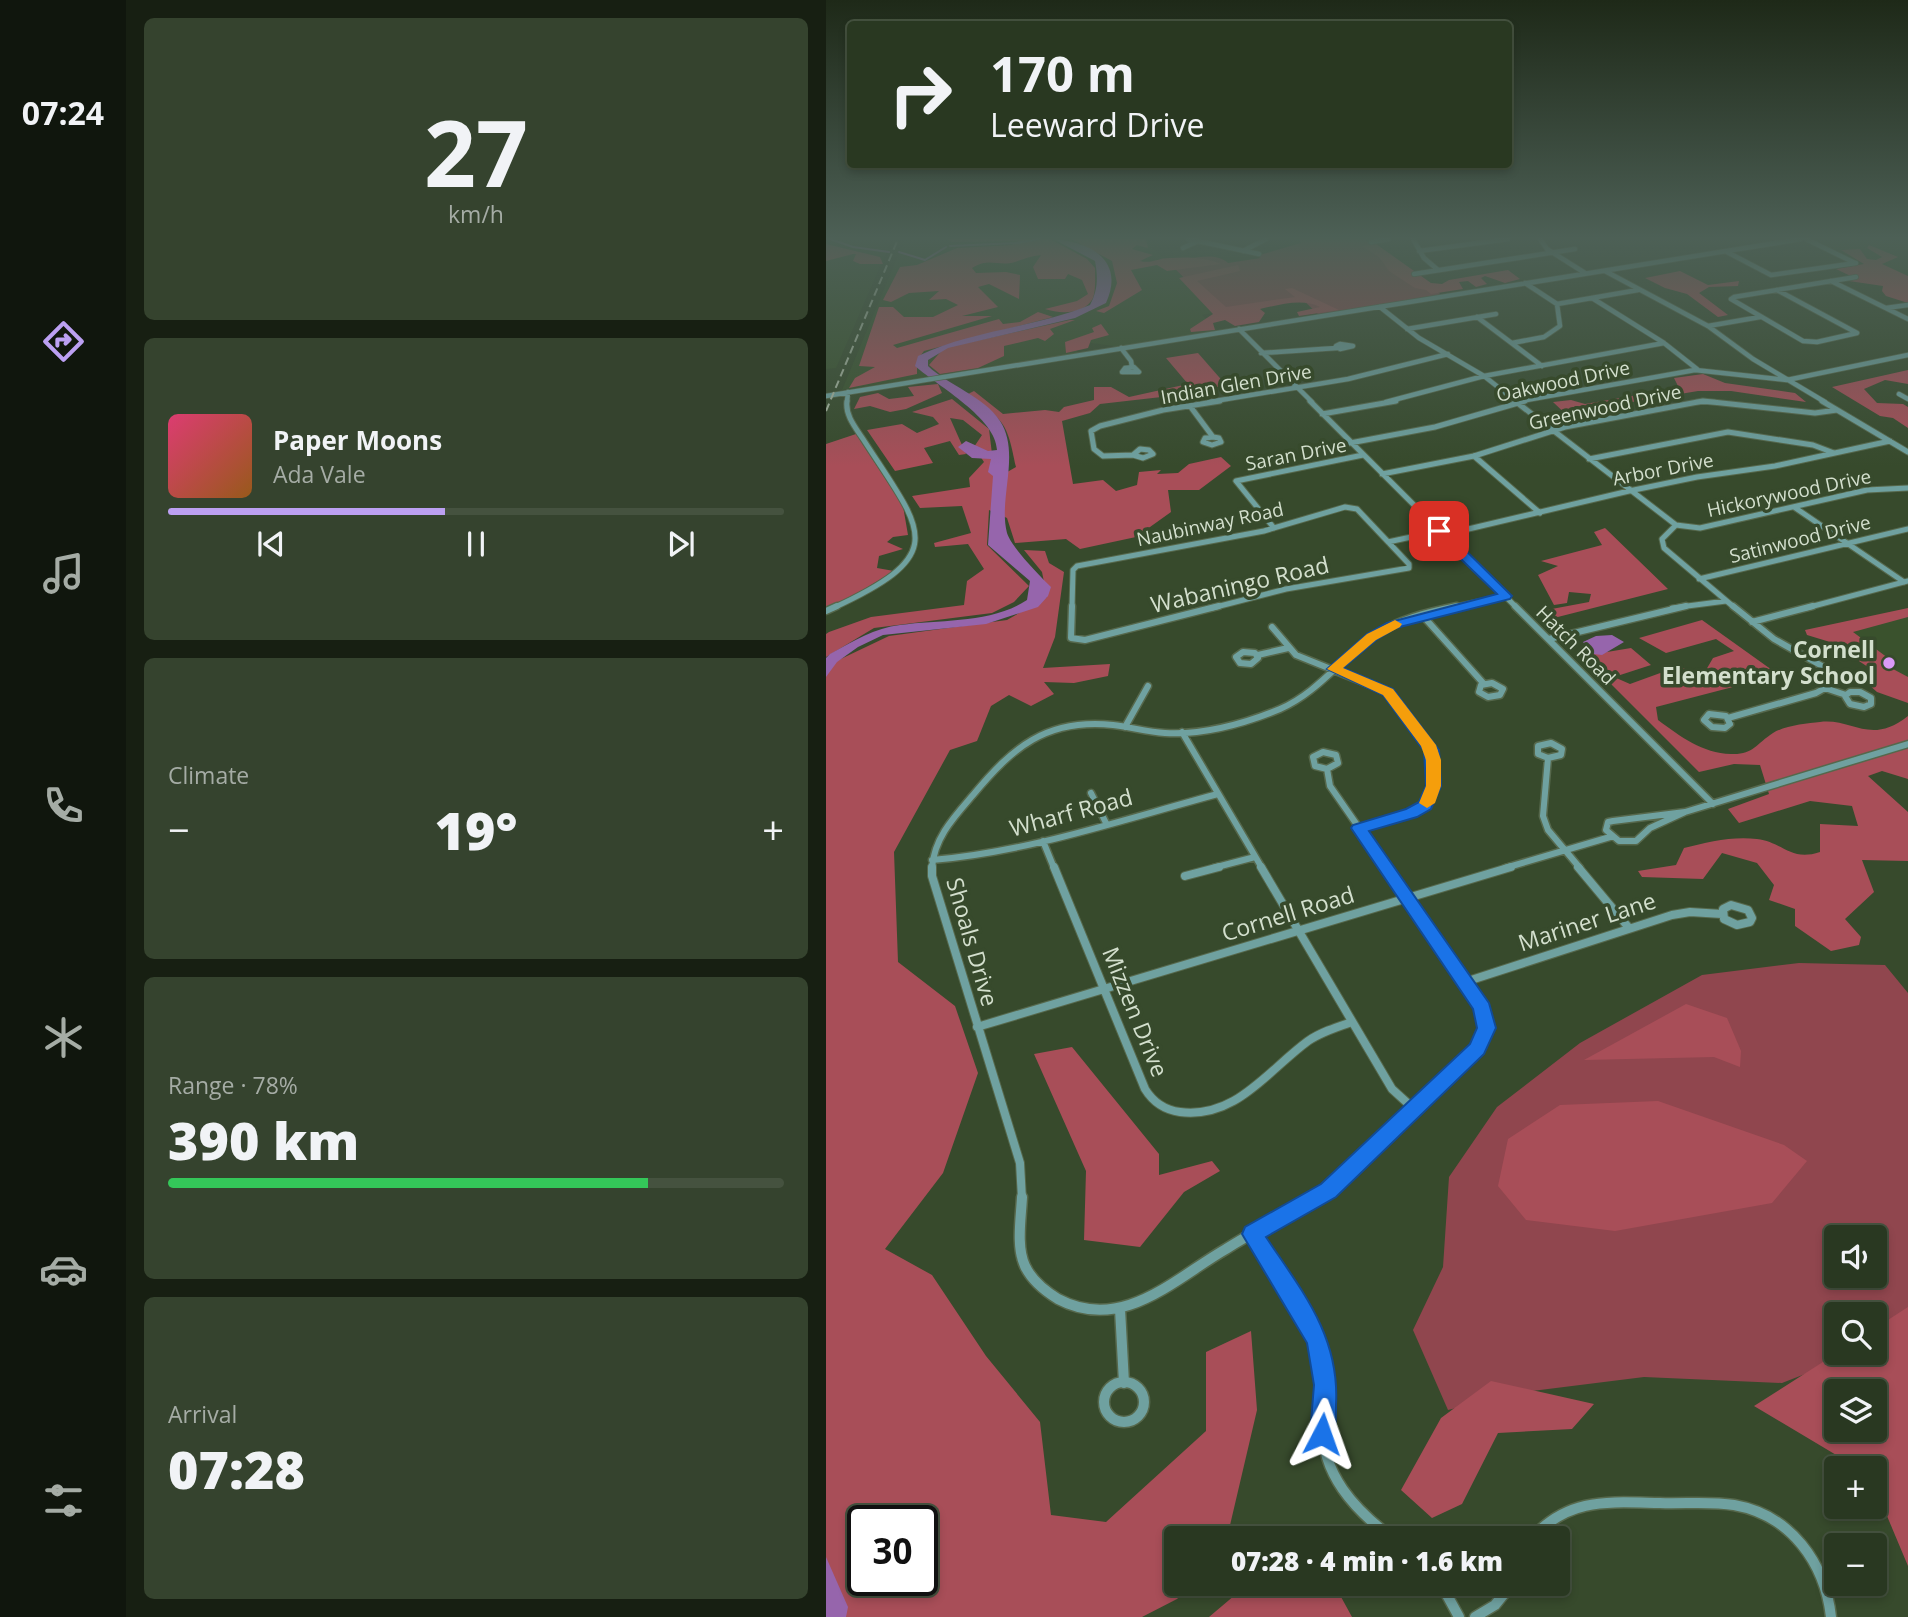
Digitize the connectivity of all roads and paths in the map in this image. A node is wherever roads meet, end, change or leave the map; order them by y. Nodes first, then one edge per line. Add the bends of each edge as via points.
1 (1332, 314) edge
2 (1389, 314) edge
3 (1493, 314) edge
4 (1559, 314) edge
5 (1618, 314) edge
6 (1688, 314) edge
7 (1756, 314) edge
8 (1821, 314) edge
9 (1477, 317) junction
10 (1760, 317) junction
11 (1708, 326) junction
12 (1239, 329) junction
13 (1407, 329) junction
14 (1511, 343) junction
15 (1664, 343) junction
16 (1121, 348) junction
17 (1337, 348) dead end
18 (1261, 353) junction
19 (1448, 355) junction
20 (1908, 355) edge
21 (1542, 366) junction
22 (1132, 367) dead end
23 (1697, 369) junction
24 (1484, 376) junction
25 (1787, 380) junction
26 (1295, 388) junction
27 (848, 392) junction
28 (1899, 394) dead end
29 (826, 396) edge
30 (1908, 399) edge
31 (1517, 402) junction
32 (1190, 406) junction
33 (1838, 410) junction
34 (1322, 415) junction
35 (1552, 430) junction
36 (1213, 437) dead end
37 (1890, 441) junction
38 (1350, 443) junction
39 (1908, 452) edge
40 (1834, 453) junction
41 (1133, 455) dead end
42 (1363, 455) junction
43 (1474, 456) junction
44 (1589, 459) junction
45 (1382, 474) junction
46 (1908, 488) edge
47 (1629, 491) junction
48 (1794, 507) junction
49 (1540, 513) junction
50 (1676, 525) junction
51 (1274, 528) junction
52 (1908, 529) edge
53 (1441, 533) junction
54 (1388, 542) junction
55 (1847, 543) junction
56 (1699, 579) junction
57 (1906, 582) edge
58 (1506, 596) junction
59 (1726, 601) junction
60 (826, 611) edge
61 (1423, 615) junction
62 (1752, 622) junction
63 (1272, 627) dead end
64 (1549, 639) junction
65 (1078, 640) joint
66 (1288, 648) junction
67 (1258, 655) dead end
68 (1334, 669) junction
69 (1484, 684) dead end
70 (1148, 686) dead end
71 (1825, 688) junction
72 (1846, 695) dead end
73 (1728, 718) dead end
74 (1125, 727) junction
75 (1182, 732) junction
76 (1908, 744) edge
77 (1548, 758) dead end
78 (1327, 769) dead end
79 (1091, 793) dead end
80 (1218, 794) junction
81 (1713, 804) junction
82 (1685, 812) junction
83 (1106, 823) junction
84 (1359, 828) junction
85 (1610, 836) junction
86 (1043, 841) junction
87 (1563, 851) junction
88 (1255, 857) junction
89 (932, 860) junction
90 (1185, 876) dead end
91 (1407, 898) junction
92 (1722, 914) dead end
93 (1629, 928) junction
94 (1298, 931) junction
95 (1465, 982) junction
96 (1104, 989) junction
97 (1352, 1022) junction
98 (977, 1027) junction
99 (1414, 1109) junction
100 (1252, 1234) junction
101 (1120, 1309) junction
102 (1124, 1383) dead end
103 (1376, 1526) edge
104 (1544, 1526) edge
105 (1448, 1596) edge
106 (1502, 1596) edge
107 (1459, 1617) edge
108 (1475, 1617) edge
109 (1830, 1617) edge

1 - 12 street
2 - 13 street
3 - 9 street
4 - 14 street via 1560,326 1555,332
5 - 15 street
6 - 11 street
7 - 10 street
8 - 10 street via 1857,334 1807,342
9 - 13 street
9 - 14 street
10 - 11 street
11 - 25 street
12 - 16 street
12 - 18 street, Hatch Road
13 - 19 street
14 - 21 street
15 - 21 street
15 - 23 street
16 - 22 street
16 - 27 street
17 - 18 street
18 - 26 street, Hatch Road
19 - 24 street
19 - 26 street, Indian Glen Drive
20 - 25 street, Oakwood Drive
21 - 24 street
23 - 25 street, Oakwood Drive
23 - 31 street, Oakwood Drive
24 - 31 street
24 - 34 street via 1404,399
25 - 33 street
26 - 32 street, Indian Glen Drive
26 - 34 street, Hatch Road
27 - 29 street
27 - 60 street via 846,411 895,487 916,526 918,542 911,561 888,583
28 - 30 street
31 - 35 street
31 - 38 street, Oakwood Drive via 1435,427
32 - 36 street
32 - 41 street, Indian Glen Drive via 1091,431 1098,455
33 - 35 street, Greenwood Drive via 1815,413 1709,400
33 - 37 street
34 - 38 street, Hatch Road
35 - 43 street, Greenwood Drive
35 - 44 street
37 - 39 street
37 - 40 street, Arbor Drive
38 - 42 street, Hatch Road
40 - 44 street via 1813,445 1728,432
40 - 47 street, Arbor Drive
42 - 45 street, Hatch Road
42 - 51 street, Saran Drive via 1236,481
43 - 45 street, Greenwood Drive
43 - 49 street
44 - 47 street
45 - 53 street, Hatch Road
46 - 48 street, Hickorywood Drive via 1867,490
47 - 49 street, Arbor Drive
47 - 50 street
48 - 50 street, Hickorywood Drive via 1706,527
48 - 55 street
49 - 53 street, Arbor Drive
50 - 56 street via 1664,536 1662,545
51 - 54 street, Naubinway Road via 1351,507
51 - 65 street, Naubinway Road via 1075,567 1070,634
52 - 55 street, Satinwood Drive
53 - 54 street, Arbor Drive
53 - 58 street, Hatch Road
54 - 65 street, Wabaningo Road via 1410,567 1286,589
55 - 56 street, Satinwood Drive
55 - 57 street
56 - 59 street
57 - 62 street
58 - 61 street, Shoals Drive
58 - 64 street, Hatch Road
59 - 62 street
59 - 64 street via 1670,608
61 - 68 street, Shoals Drive via 1379,632
61 - 69 street
62 - 71 street via 1822,666 1828,676
63 - 66 street
64 - 81 street, Hatch Road
66 - 67 street
66 - 68 street
68 - 75 street, Shoals Drive via 1307,693 1280,708
68 - 84 street via 1388,692 1433,756 1433,786 1425,805
70 - 74 street
71 - 72 street
71 - 73 street
74 - 75 street, Shoals Drive
74 - 89 street, Shoals Drive via 1067,728 1017,748 947,825
75 - 80 street
76 - 81 street, Cornell Road
77 - 87 street via 1544,819
78 - 84 street, Shoals Drive via 1330,786
79 - 83 street
80 - 83 street, Wharf Road
80 - 88 street
81 - 82 street, Cornell Road
82 - 85 street, Cornell Road via 1647,829 1636,841 1621,842
82 - 85 street, Cornell Road via 1613,819 1606,826
83 - 86 street, Wharf Road
84 - 91 street, Shoals Drive
85 - 87 street, Cornell Road
86 - 89 street, Wharf Road
86 - 96 street, Mizzen Drive
87 - 91 street, Cornell Road
87 - 93 street
88 - 90 street
88 - 94 street
89 - 98 street, Shoals Drive via 932,876
91 - 94 street, Cornell Road
91 - 95 street, Shoals Drive
92 - 93 street, Mariner Lane via 1681,913
93 - 95 street, Mariner Lane
94 - 96 street, Cornell Road
94 - 97 street
95 - 99 street, Shoals Drive via 1485,1012 1484,1038
96 - 97 street, Mizzen Drive via 1147,1093 1166,1108 1187,1113 1228,1106 1310,1040
96 - 98 street, Cornell Road
97 - 99 street via 1392,1089
98 - 101 street, Shoals Drive via 1021,1169 1021,1250 1028,1272 1048,1294 1072,1306
99 - 100 street, Shoals Drive via 1328,1190
100 - 101 street, Shoals Drive via 1162,1293
100 - 103 street via 1309,1322 1322,1353 1326,1385 1322,1434 1334,1479 1356,1511
101 - 102 street
104 - 109 street via 1553,1517 1586,1503 1743,1507 1779,1523 1805,1547 1823,1578
105 - 107 street
106 - 108 street

